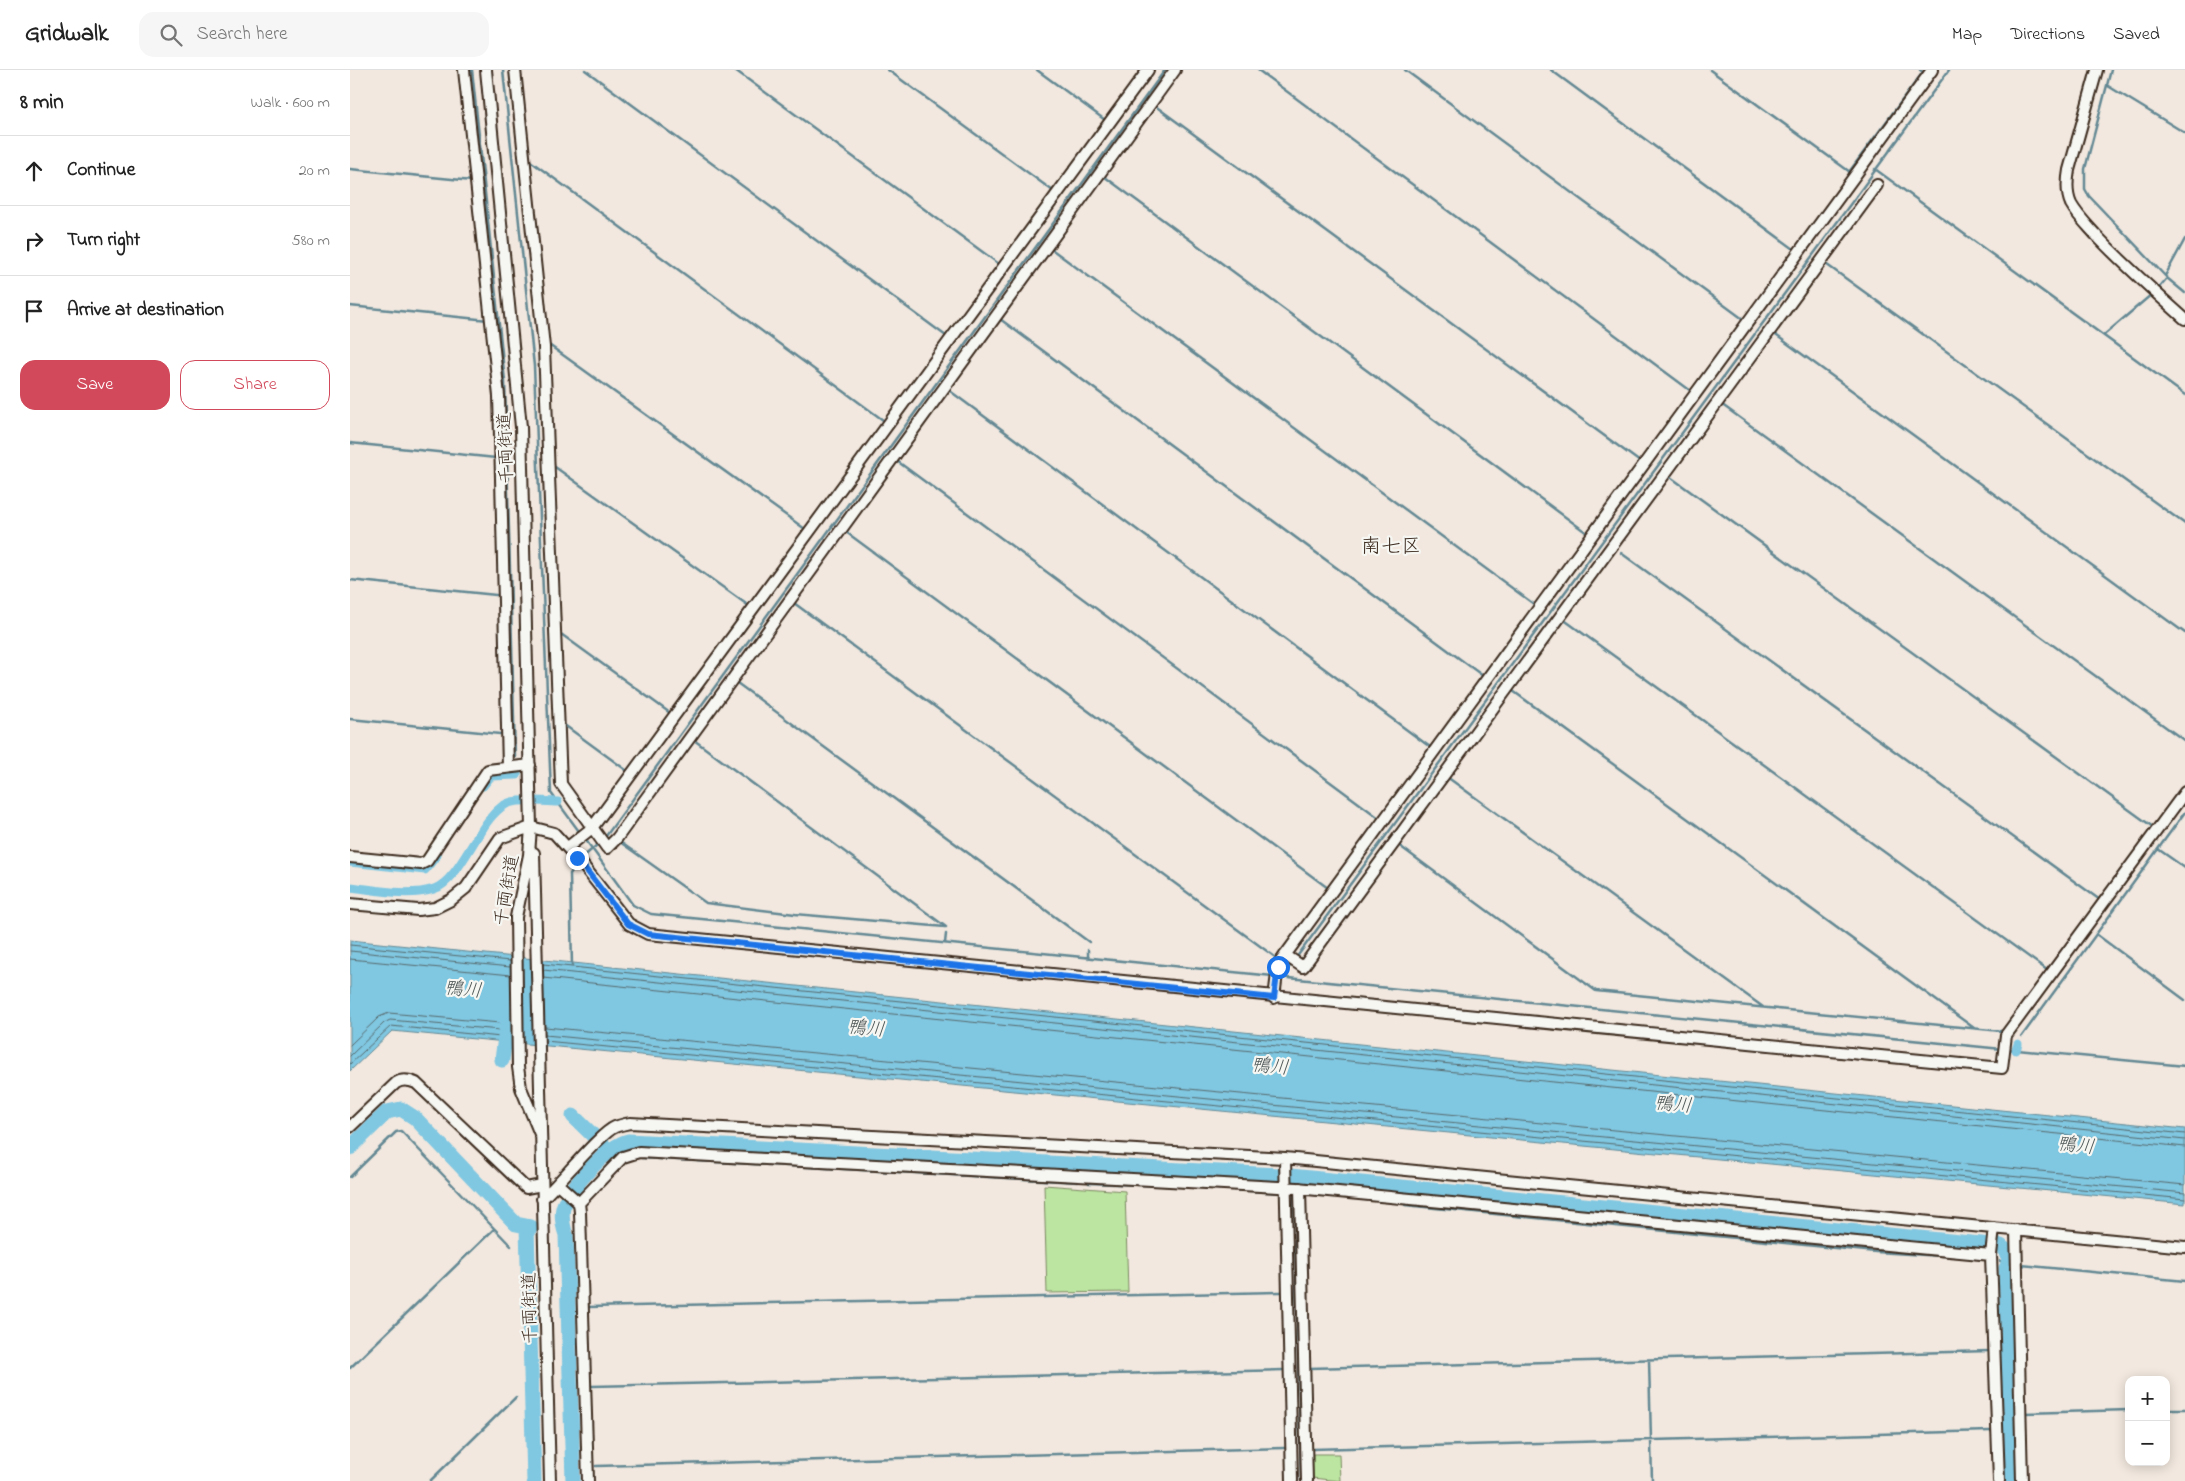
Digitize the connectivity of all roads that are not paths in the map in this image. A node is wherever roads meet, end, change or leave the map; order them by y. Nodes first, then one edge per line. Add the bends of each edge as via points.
1 (464, 70) edge
2 (486, 70) edge
3 (515, 70) edge
4 (1148, 70) edge
5 (1176, 70) edge
6 (1932, 70) edge
7 (2097, 70) edge
8 (1877, 185) dead end
9 (2185, 319) edge
10 (530, 765) junction
11 (508, 767) junction
12 (2185, 792) edge
13 (531, 827) junction
14 (590, 829) junction
15 (571, 844) junction
16 (350, 857) edge
17 (350, 904) edge
18 (1291, 959) junction
19 (1274, 995) junction
20 (350, 1127) edge
21 (540, 1134) junction
22 (1286, 1158) junction
23 (1291, 1183) junction
24 (542, 1185) junction
25 (562, 1188) junction
26 (542, 1199) junction
27 (577, 1202) junction
28 (1994, 1228) junction
29 (2016, 1230) junction
30 (2185, 1247) edge
31 (1992, 1249) junction
32 (550, 1481) edge
33 (588, 1481) edge
34 (1292, 1481) edge
35 (1307, 1481) edge
36 (1999, 1481) edge
37 (2022, 1481) edge

1 - 11 street via 499,396
2 - 10 street, 千両街道 via 521,427
3 - 14 street via 544,347 561,784
4 - 14 street
5 - 14 street via 615,841 607,848
6 - 18 street
7 - 9 street via 2069,170 2069,198 2099,238
8 - 18 street via 1303,967
10 - 11 street
10 - 13 street, 千両街道
11 - 16 street via 488,770 427,861 421,864
12 - 19 street via 2006,1035 2002,1068
13 - 15 street via 554,833
13 - 17 street via 500,838 466,888 435,908 418,910
13 - 21 street, 千両街道
13 - 21 street, 千両街道 via 529,855 516,917 518,1067 521,1088
14 - 15 street
15 - 19 street via 580,861 628,924 648,934
18 - 19 street via 1278,967
20 - 24 street via 396,1083 410,1081 416,1083 526,1188
21 - 24 street, 千両街道
22 - 23 street
22 - 25 street via 630,1123 614,1127 603,1136
22 - 28 street
23 - 27 street via 639,1152 623,1157
23 - 31 street
23 - 34 street
23 - 35 street
24 - 26 street, 千両街道
25 - 26 street
25 - 27 street
26 - 32 street, 千両街道
27 - 33 street
28 - 29 street
28 - 31 street
29 - 30 street
29 - 37 street
31 - 36 street

